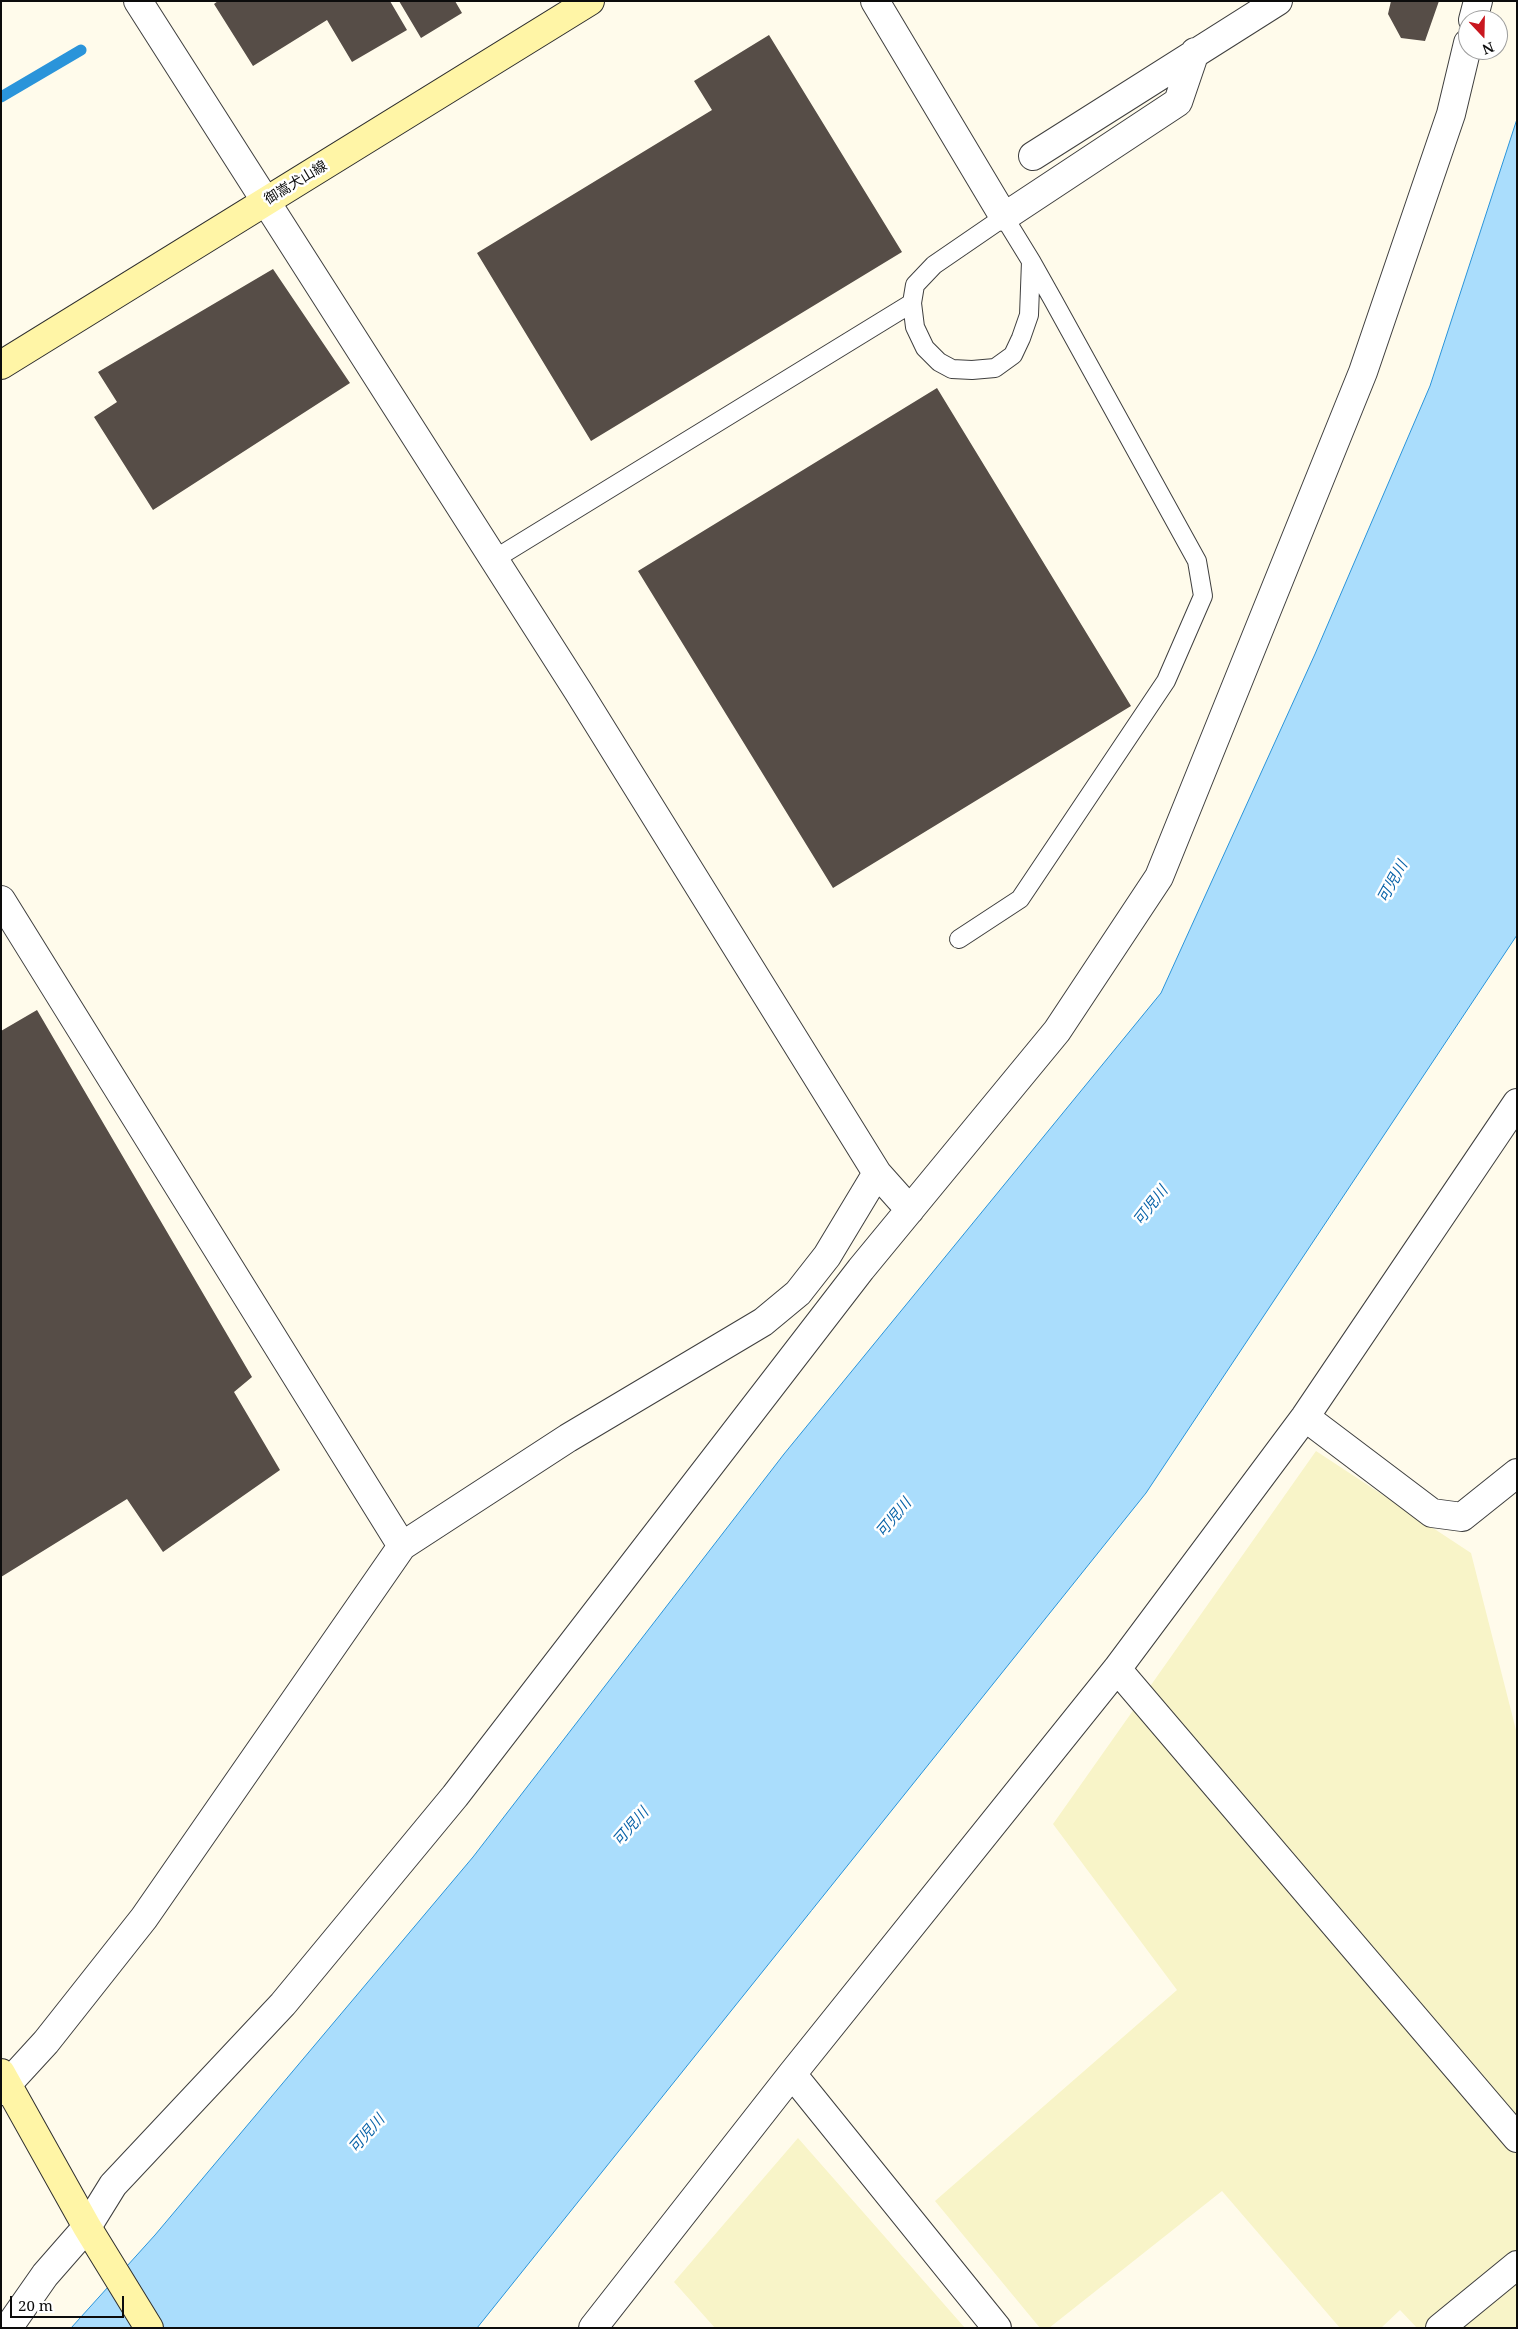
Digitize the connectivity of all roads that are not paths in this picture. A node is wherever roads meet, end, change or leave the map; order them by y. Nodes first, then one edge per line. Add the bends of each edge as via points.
1 (138, 1) edge
2 (590, 1) edge
3 (875, 1) edge
4 (1278, 1) edge
5 (1195, 52) junction
6 (1464, 60) edge
7 (1033, 156) dead end
8 (266, 202) junction
9 (1004, 217) junction
10 (1031, 261) junction
11 (912, 303) junction
12 (1, 365) edge
13 (494, 560) junction
14 (1, 900) edge
15 (959, 939) dead end
16 (1517, 1103) edge
17 (877, 1173) junction
18 (910, 1210) junction
19 (1305, 1417) junction
20 (1517, 1473) edge
21 (402, 1546) junction
22 (1117, 1669) junction
23 (792, 2074) junction
24 (4, 2082) edge
25 (1517, 2138) edge
26 (87, 2227) junction
27 (1517, 2265) edge
28 (8, 2328) edge
29 (149, 2328) edge
30 (593, 2328) edge
31 (996, 2328) edge
32 (1440, 2328) edge

1 - 8 street
2 - 8 main road, 御嵩犬山線
3 - 9 street
4 - 5 street
5 - 7 street
5 - 9 street via 1178,102
6 - 18 street via 1451,114 1363,372 1159,877 1057,1031
8 - 12 main road, 御嵩犬山線
8 - 13 street
9 - 10 lane
9 - 11 lane via 934,265 916,285
10 - 11 lane via 1028,315 1021,338 1013,355 995,368 952,369 938,362 915,327
10 - 15 lane via 1196,561 1203,596 1166,681 1020,899
11 - 13 lane
13 - 17 street
14 - 21 street
16 - 19 street
17 - 18 street
17 - 21 street via 827,1256 798,1293 763,1322 568,1438
18 - 26 street via 861,1269 455,1796 283,2004 113,2185
19 - 20 street via 1432,1513 1462,1517
19 - 22 street
21 - 24 street via 144,1918 46,2042
22 - 23 street
22 - 25 street
23 - 30 street
23 - 31 street
24 - 26 main road
26 - 28 street via 45,2275
26 - 29 main road
27 - 32 street

